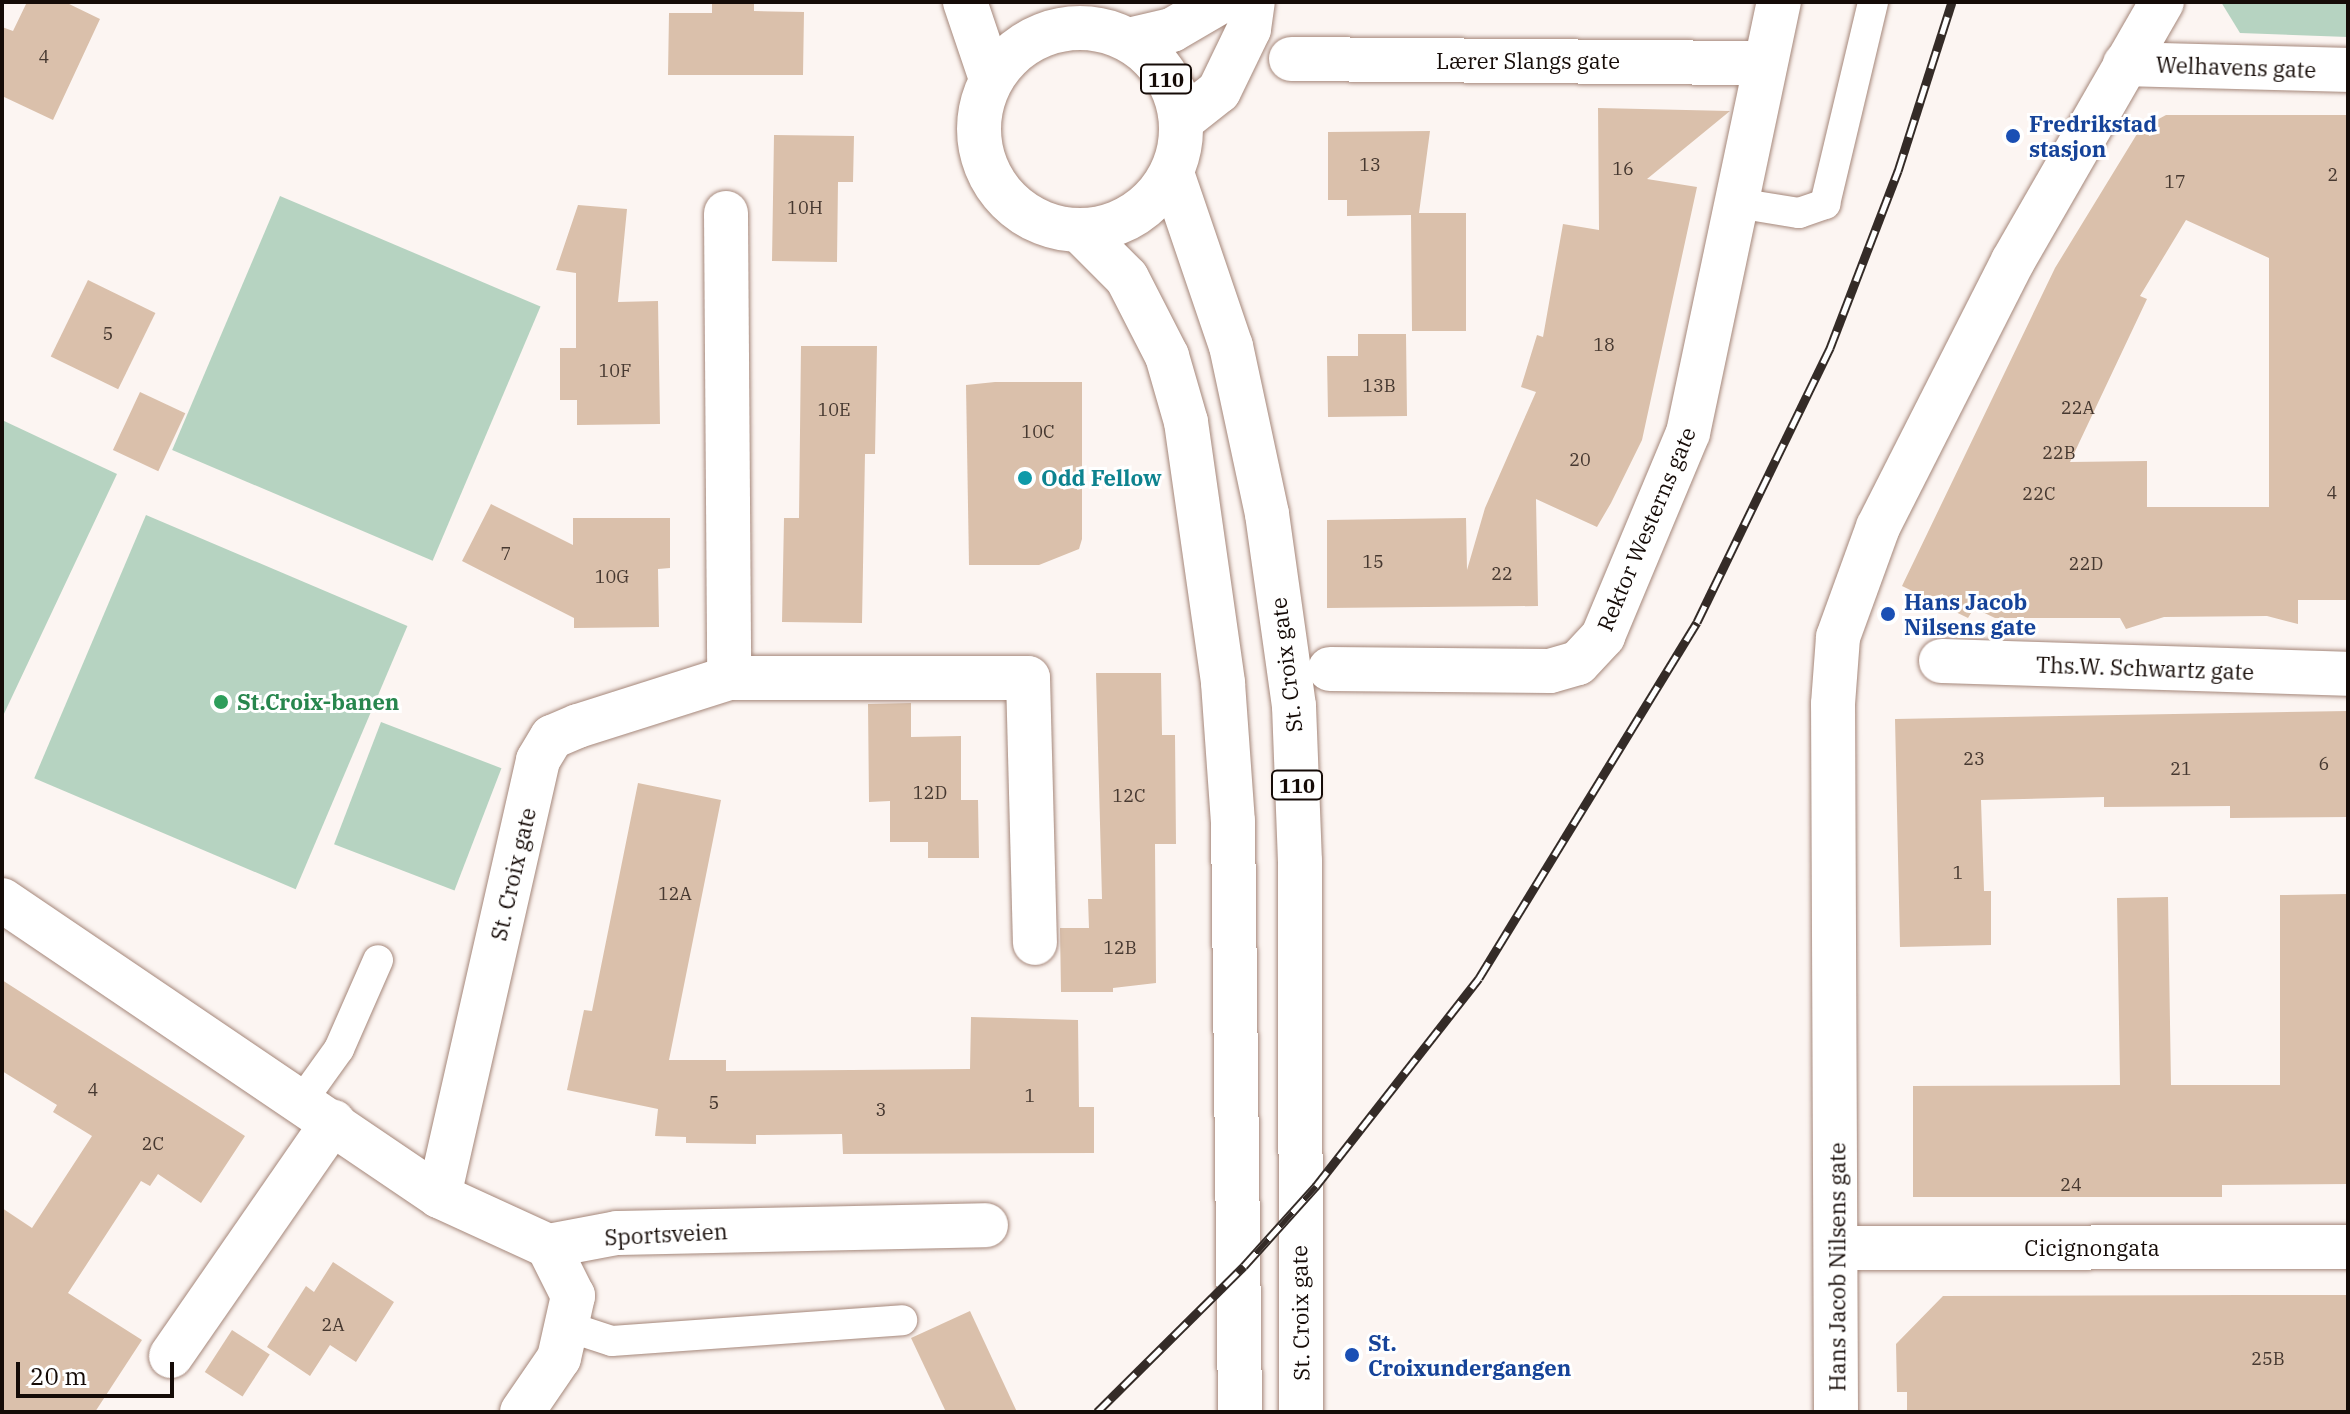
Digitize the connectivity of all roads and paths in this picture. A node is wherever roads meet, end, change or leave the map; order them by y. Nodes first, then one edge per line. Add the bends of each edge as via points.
1 (965, 2) edge
2 (1220, 2) edge
3 (1253, 2) edge
4 (1779, 2) edge
5 (1873, 2) edge
6 (2162, 2) edge
7 (1066, 15) edge
8 (1129, 40) junction
9 (1291, 59) dead end
10 (1765, 63) junction
11 (2125, 64) junction
12 (2348, 70) edge
13 (991, 79) junction
14 (1181, 121) junction
15 (1172, 173) junction
16 (1737, 203) junction
17 (726, 213) dead end
18 (1080, 231) junction
19 (1941, 661) dead end
20 (1330, 669) dead end
21 (2348, 674) edge
22 (729, 678) junction
23 (2, 900) edge
24 (1035, 943) dead end
25 (378, 960) dead end
26 (317, 1112) junction
27 (439, 1196) junction
28 (986, 1225) dead end
29 (548, 1246) junction
30 (2348, 1247) edge
31 (1837, 1248) junction
32 (902, 1320) dead end
33 (566, 1326) junction
34 (171, 1356) dead end
35 (522, 1412) edge
36 (1240, 1412) edge
37 (1301, 1412) edge
38 (1836, 1412) edge

1 - 13 main road
2 - 8 main road via 1172,30
3 - 14 main road via 1249,29 1219,91
4 - 10 main road, Rektor Westerns gate
5 - 16 lane via 1825,204 1799,213
6 - 11 main road, Hans Jacob Nilsens gate
7 - 8 main road, 110
7 - 13 main road, 110 via 1012,53
8 - 14 main road, 110 via 1154,61 1173,89
9 - 10 main road, Lærer Slangs gate
10 - 16 main road, Rektor Westerns gate
11 - 12 main road, Welhavens gate
11 - 31 main road, Hans Jacob Nilsens gate via 2013,261 1885,513 1838,637 1833,704
13 - 18 main road, 110 via 980,112 980,148 992,181 1014,208 1035,220
14 - 15 main road, 110
15 - 18 main road, 110 via 1150,204 1128,218
15 - 37 main road, St. Croix gate / 110 via 1231,346 1267,514 1294,706 1300,861
16 - 20 main road, Rektor Westerns gate via 1688,433 1603,636 1578,663 1550,671
17 - 22 main road
18 - 36 main road via 1127,278 1167,356 1186,422 1223,683 1233,821
19 - 21 main road, Ths.W. Schwartz gate
22 - 24 main road, St. Croix gate via 1028,678
22 - 27 main road, St. Croix gate via 552,737 538,760
23 - 26 main road
25 - 26 lane
26 - 27 main road
26 - 34 main road
27 - 29 main road
28 - 29 main road, Sportsveien via 617,1233
29 - 33 main road via 573,1296
30 - 31 main road, Cicignongata
31 - 38 main road, Hans Jacob Nilsens gate
32 - 33 lane via 612,1341
33 - 35 main road via 559,1358

